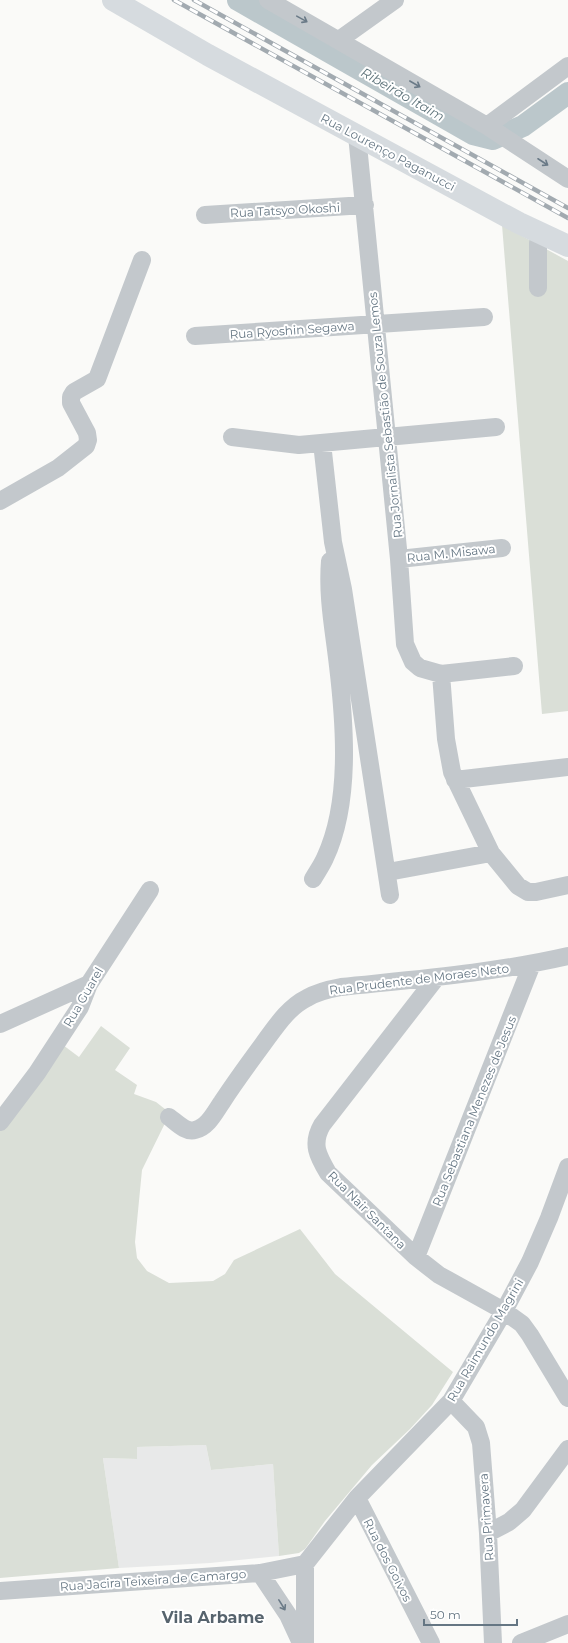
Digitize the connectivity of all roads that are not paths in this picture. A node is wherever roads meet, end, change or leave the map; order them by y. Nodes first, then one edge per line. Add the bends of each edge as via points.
1 (113, 0) edge
2 (268, 0) edge
3 (395, 0) edge
4 (339, 40) junction
5 (568, 66) edge
6 (493, 130) junction
7 (357, 135) junction
8 (568, 179) edge
9 (365, 206) junction
10 (205, 215) dead end
11 (541, 233) junction
12 (568, 246) edge
13 (142, 260) dead end
14 (538, 288) dead end
15 (484, 317) dead end
16 (376, 324) junction
17 (195, 336) dead end
18 (496, 427) dead end
19 (232, 437) dead end
20 (387, 438) junction
21 (322, 443) junction
22 (0, 501) edge
23 (333, 542) junction
24 (502, 548) dead end
25 (399, 559) junction
26 (514, 666) dead end
27 (441, 674) junction
28 (568, 767) edge
29 (455, 780) junction
30 (491, 853) junction
31 (388, 872) junction
32 (313, 879) dead end
33 (568, 886) edge
34 (150, 890) dead end
35 (390, 895) dead end
36 (568, 956) edge
37 (532, 964) junction
38 (436, 978) junction
39 (89, 984) junction
40 (0, 1024) edge
41 (169, 1117) dead end
42 (0, 1122) edge
43 (568, 1166) edge
44 (416, 1257) junction
45 (504, 1311) junction
46 (563, 1375) edge
47 (568, 1398) edge
48 (451, 1402) junction
49 (568, 1449) edge
50 (356, 1498) junction
51 (488, 1534) junction
52 (305, 1564) junction
53 (260, 1573) junction
54 (0, 1590) edge
55 (568, 1624) edge
56 (301, 1643) edge
57 (305, 1643) edge
58 (431, 1643) edge
59 (493, 1643) edge
60 (521, 1643) edge

1 - 7 main road, Rua Lourenço Paganucci via 208,55
2 -> 4 street
3 - 4 street
4 -> 6 street
5 - 6 street
6 -> 8 street
7 - 9 street, Rua Jornalista Sebastião de Souza Lemos
7 - 11 main road, Rua Lourenço Paganucci
9 - 10 street, Rua Tatsyo Okoshi
9 - 16 street, Rua Jornalista Sebastião de Souza Lemos
11 - 12 main road, Rua Lourenço Paganucci
11 - 14 street via 538,243
13 - 22 street via 97,379 70,397 87,433 86,446 58,468
15 - 16 street, Rua Ryoshin Segawa
16 - 17 street, Rua Ryoshin Segawa
16 - 20 street, Rua Jornalista Sebastião de Souza Lemos
18 - 20 street
19 - 21 street via 299,445
20 - 21 street
20 - 25 street, Rua Jornalista Sebastião de Souza Lemos
21 - 23 street
23 - 31 street via 343,589
23 - 32 street via 329,589 343,726 343,786 333,837 326,858
24 - 25 street, Rua M. Misawa
25 - 27 street, Rua Jornalista Sebastião de Souza Lemos via 405,644 408,654 420,668
26 - 27 street, Rua Jornalista Sebastião de Souza Lemos
27 - 29 street via 446,739
28 - 29 street
29 - 30 street
30 - 31 street
30 - 33 street via 518,886 528,892
31 - 35 street
34 - 39 street, Rua Guarel
36 - 37 street, Rua Prudente de Moraes Neto
37 - 38 street, Rua Prudente de Moraes Neto
37 - 44 street, Rua Sebastiana Menezes de Jesus
38 - 41 street, Rua Prudente de Moraes Neto via 342,987 306,998 282,1019 208,1123 193,1131
38 - 44 street, Rua Nair Santana via 322,1125 317,1133 316,1145 319,1158 328,1173
39 - 40 street
39 - 42 street, Rua Guarel via 80,1007
43 - 45 street, Rua Raimundo Magrini via 530,1262
44 - 45 street, Rua Nair Santana via 438,1275
45 - 46 street, Rua Nair Santana via 522,1324
45 - 48 street, Rua Raimundo Magrini
46 - 47 street, Rua Nair Santana
48 - 50 street, Rua Raimundo Magrini
48 - 51 street, Rua Primavera via 476,1427 481,1443
49 - 51 street via 523,1510
50 - 52 street, Rua Raimundo Magrini
50 - 58 street, Rua dos Goivos
51 - 59 street, Rua Primavera
52 - 53 street, Rua Jacira Teixeira de Camargo
52 - 57 street
53 - 54 street, Rua Jacira Teixeira de Camargo
53 -> 56 street via 288,1615
55 - 60 street

